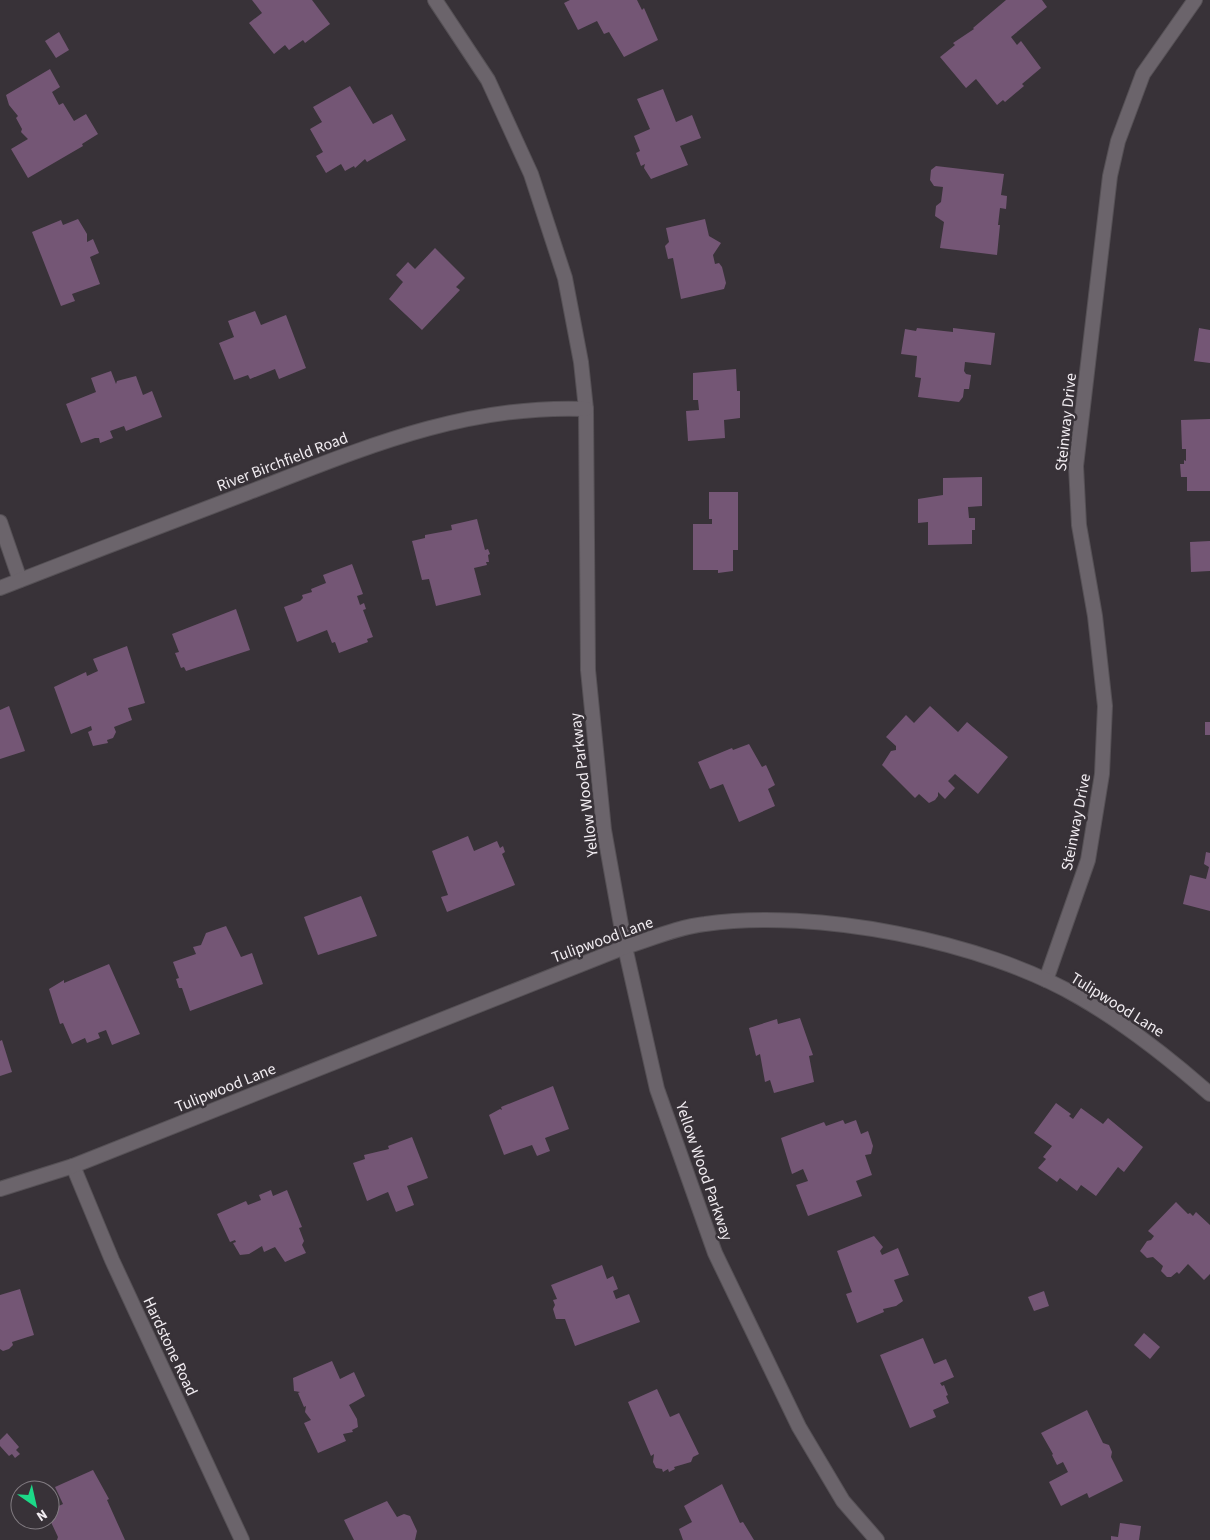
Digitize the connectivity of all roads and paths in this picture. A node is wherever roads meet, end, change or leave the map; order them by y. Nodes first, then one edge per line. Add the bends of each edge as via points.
1 (435, 0) edge
2 (1195, 0) edge
3 (586, 409) junction
4 (0, 522) edge
5 (20, 580) junction
6 (0, 588) edge
7 (625, 947) junction
8 (1046, 980) junction
9 (1210, 1094) edge
10 (73, 1166) junction
11 (0, 1190) edge
12 (242, 1540) edge
13 (877, 1540) edge

1 - 3 street, Yellow Wood Parkway via 488,80 531,174 564,278 581,362
2 - 8 street, Steinway Drive via 1143,74 1118,141 1110,176 1076,466 1079,525 1095,616 1105,706 1102,774 1088,860
3 - 5 street, River Birchfield Road via 546,408 449,422 367,447
3 - 7 street, Yellow Wood Parkway via 588,670 604,830
4 - 5 street
5 - 6 street, River Birchfield Road
7 - 8 street, Tulipwood Lane via 702,924 739,920 808,922 903,934 1007,963
7 - 10 street, Tulipwood Lane
7 - 13 street, Yellow Wood Parkway via 657,1089 716,1253 799,1427 843,1501
8 - 9 street, Tulipwood Lane via 1079,997 1162,1053
10 - 11 street, Tulipwood Lane
10 - 12 street, Hardstone Road via 112,1260

